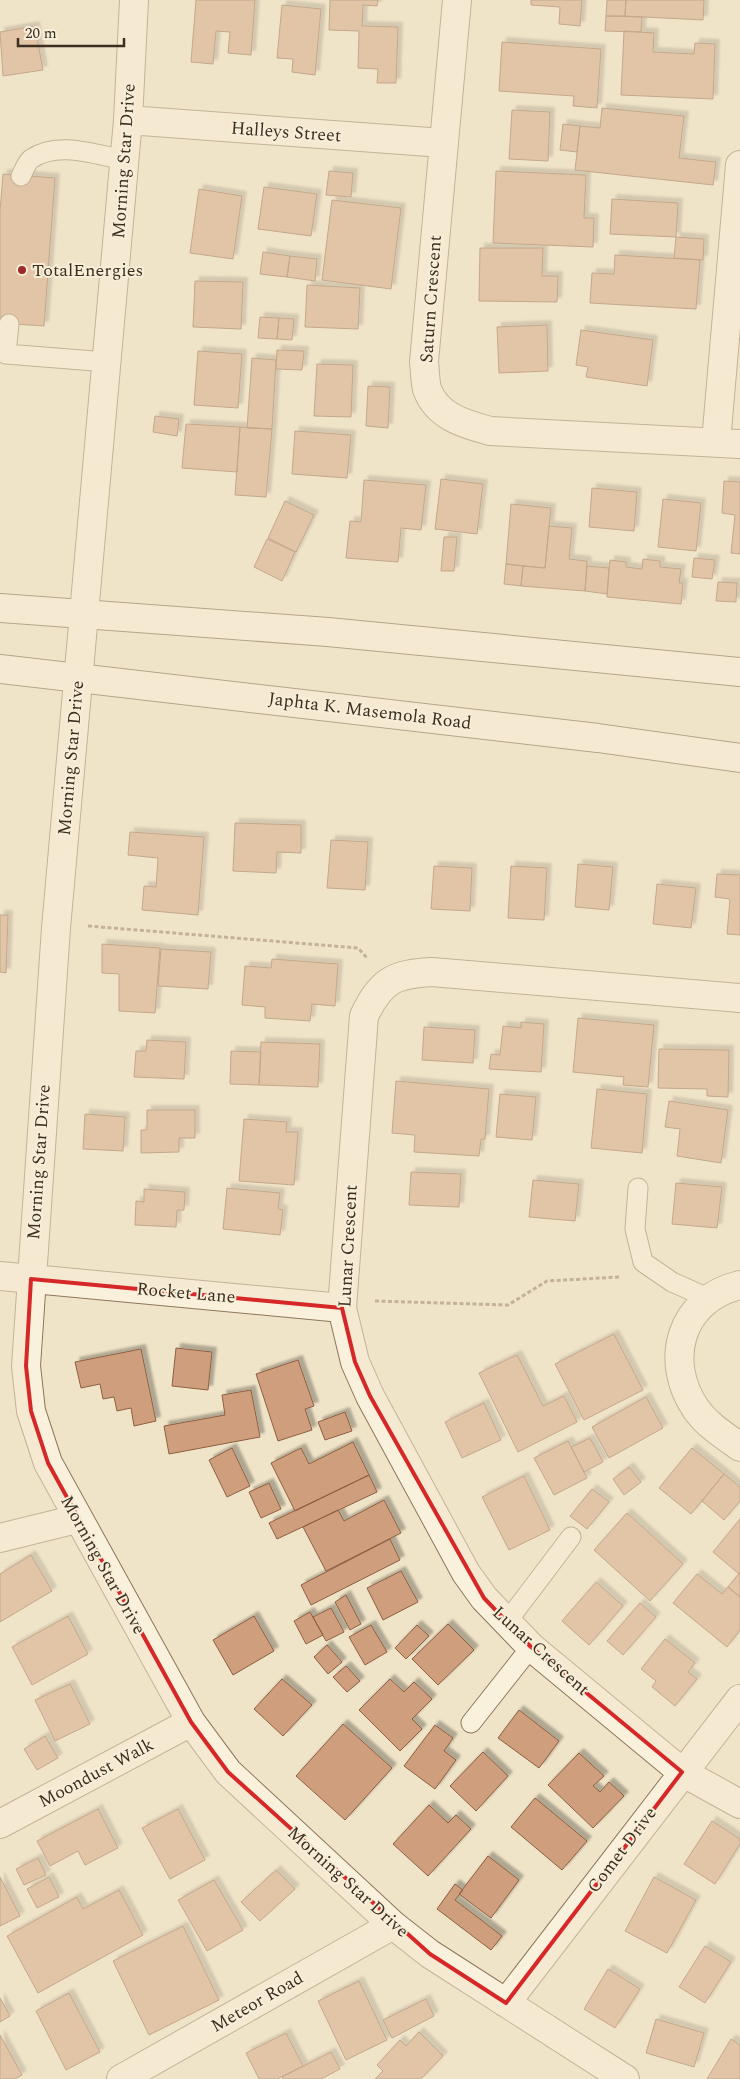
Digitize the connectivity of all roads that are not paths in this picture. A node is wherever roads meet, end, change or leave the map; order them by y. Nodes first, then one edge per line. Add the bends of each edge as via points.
1 (134, 0) edge
2 (457, 0) edge
3 (128, 120) junction
4 (443, 143) junction
5 (125, 160) junction
6 (740, 165) edge
7 (21, 176) dead end
8 (9, 324) dead end
9 (107, 362) junction
10 (728, 443) edge
11 (0, 608) edge
12 (86, 616) junction
13 (0, 669) edge
14 (740, 672) edge
15 (78, 677) junction
16 (740, 758) edge
17 (740, 998) edge
18 (638, 1188) dead end
19 (0, 1276) edge
20 (31, 1278) junction
21 (740, 1285) edge
22 (708, 1298) junction
23 (342, 1308) junction
24 (740, 1447) edge
25 (77, 1519) junction
26 (571, 1537) dead end
27 (0, 1538) edge
28 (506, 1623) junction
29 (531, 1647) junction
30 (740, 1699) edge
31 (192, 1722) junction
32 (471, 1723) dead end
33 (682, 1772) junction
34 (740, 1804) edge
35 (0, 1824) edge
36 (393, 1925) junction
37 (506, 2003) junction
38 (130, 2077) edge
39 (626, 2079) edge

1 - 3 street, Morning Star Drive
2 - 4 street, Saturn Crescent
3 - 4 street, Halleys Street
3 - 5 street, Morning Star Drive
4 - 10 street, Saturn Crescent via 424,362 428,389 441,411 462,423 490,431
5 - 7 lane via 66,149 46,152 30,160
5 - 9 street, Morning Star Drive
6 - 10 street
8 - 9 lane via 6,354
9 - 12 street, Morning Star Drive
11 - 12 street
12 - 14 street via 328,632
12 - 15 street, Morning Star Drive
13 - 15 street, Japhta K. Masemola Road
15 - 16 street, Japhta K. Masemola Road via 598,738
15 - 20 street, Morning Star Drive
17 - 23 street, Lunar Crescent via 432,972 406,973 389,982 373,998 364,1016
18 - 22 lane via 635,1229 643,1262 672,1282
19 - 20 street, Rocket Lane
20 - 23 street, Rocket Lane
20 - 25 street, Morning Star Drive via 26,1366 31,1411 48,1463
21 - 22 street
22 - 24 street via 688,1322 680,1344 679,1370 685,1391 698,1411
23 - 28 street, Lunar Crescent via 355,1362 370,1396 466,1573
25 - 27 street
25 - 31 street, Morning Star Drive
26 - 28 lane
28 - 29 street, Lunar Crescent
29 - 32 lane
29 - 33 street, Lunar Crescent
30 - 33 street, Comet Drive
31 - 35 street, Moondust Walk
31 - 36 street, Morning Star Drive via 228,1772
33 - 34 street, Lunar Crescent
33 - 37 street, Comet Drive
36 - 37 street, Morning Star Drive via 430,1954
36 - 38 street, Meteor Road
37 - 39 street, Morning Star Drive

